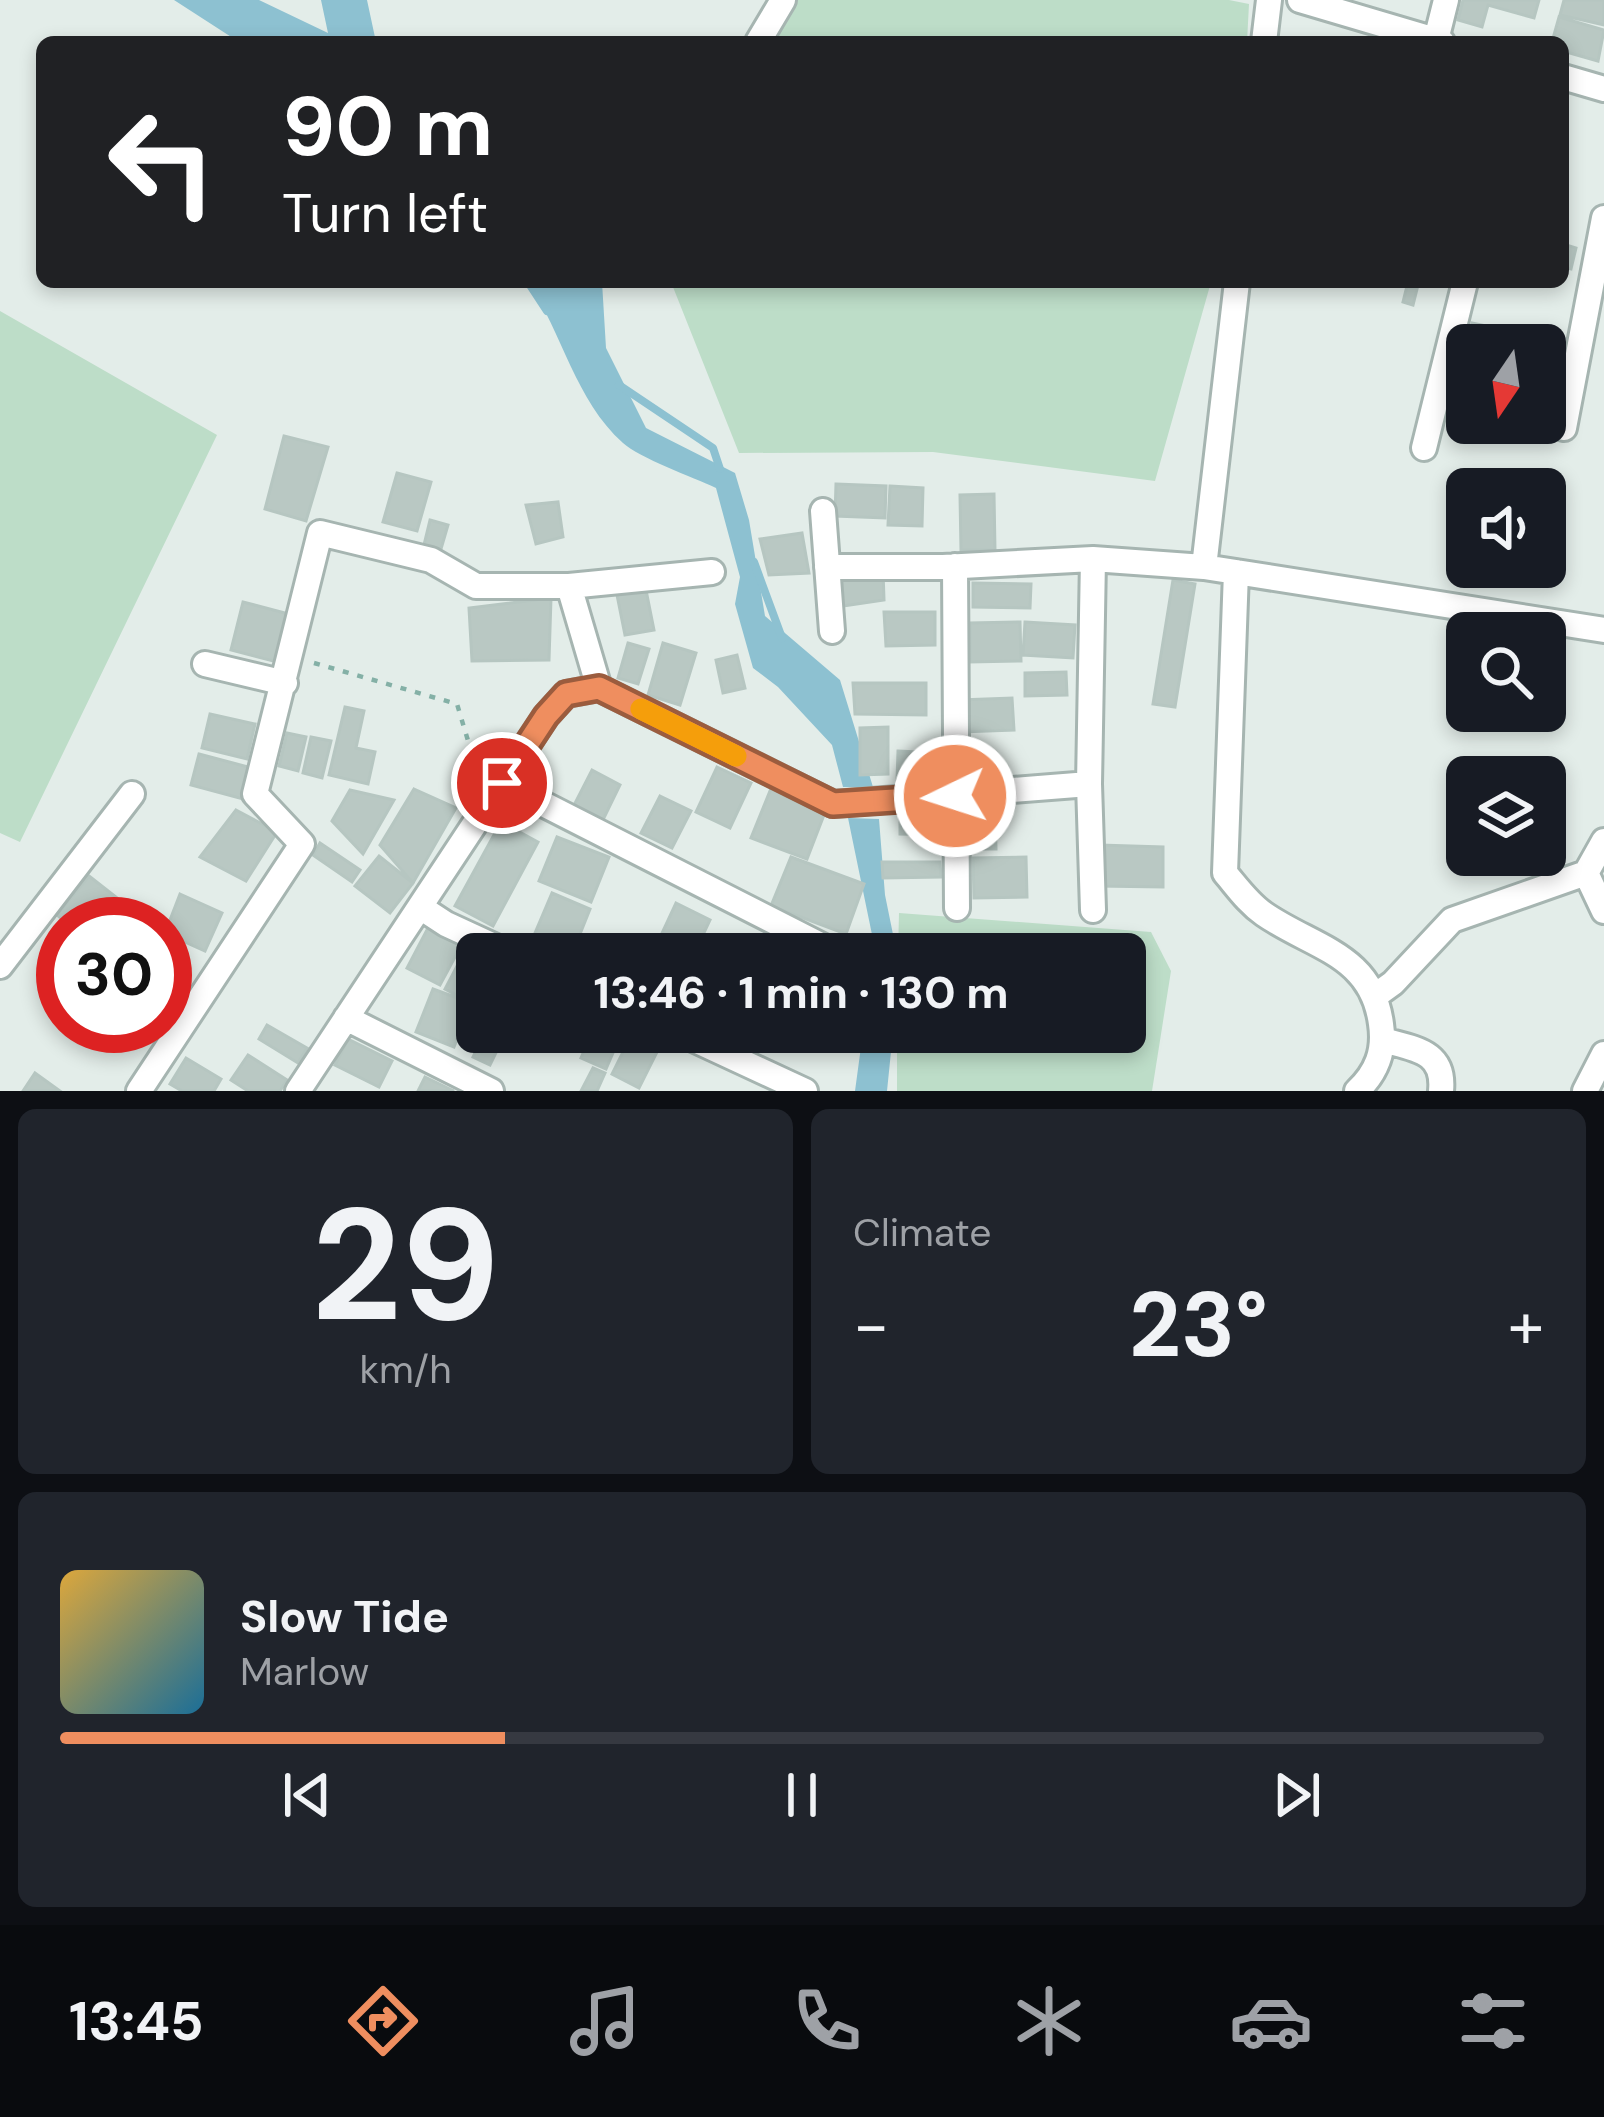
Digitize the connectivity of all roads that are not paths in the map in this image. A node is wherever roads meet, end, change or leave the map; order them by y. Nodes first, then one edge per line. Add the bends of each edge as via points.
1 (783, 0) edge
2 (1269, 0) edge
3 (1300, 0) edge
4 (1446, 0) edge
5 (762, 36) edge
6 (1265, 36) edge
7 (1422, 36) edge
8 (1440, 36) edge
9 (1569, 79) edge
10 (1604, 89) edge
11 (1604, 218) edge
12 (1236, 288) edge
13 (1464, 288) edge
14 (1566, 418) edge
15 (1424, 448) dead end
16 (824, 511) dead end
17 (1093, 559) junction
18 (955, 566) junction
19 (827, 567) junction
20 (1204, 567) junction
21 (712, 572) dead end
22 (1236, 572) junction
23 (569, 586) junction
24 (1604, 630) edge
25 (832, 631) dead end
26 (205, 664) dead end
27 (285, 683) junction
28 (599, 688) junction
29 (502, 783) junction
30 (1090, 784) junction
31 (132, 794) dead end
32 (955, 796) junction
33 (1604, 841) edge
34 (1586, 873) junction
35 (420, 907) junction
36 (957, 908) dead end
37 (1093, 910) dead end
38 (1604, 911) edge
39 (466, 933) edge
40 (797, 933) edge
41 (0, 966) edge
42 (1375, 996) junction
43 (346, 1018) junction
44 (1383, 1040) junction
45 (723, 1053) edge
46 (1604, 1054) edge
47 (139, 1091) edge
48 (298, 1091) edge
49 (491, 1091) edge
50 (805, 1091) edge
51 (1357, 1091) edge
52 (1441, 1091) edge
53 (1585, 1091) edge

1 - 5 street
2 - 6 street
3 - 7 street
4 - 8 street
9 - 10 street
11 - 14 street
12 - 20 street
13 - 15 street
16 - 19 street
17 - 18 street
17 - 20 street
17 - 30 street
18 - 19 street
18 - 32 street
19 - 25 street
20 - 22 street
21 - 23 street
22 - 24 street
22 - 42 street via 1225,873 1265,915 1359,972
23 - 27 street via 476,586 431,560 320,533
23 - 28 street
26 - 27 street
27 - 47 street via 255,794 302,844
28 - 29 street via 566,694
28 - 32 street via 838,804
29 - 35 street
29 - 40 street
30 - 32 street
30 - 37 street
31 - 41 street
32 - 36 street
33 - 34 street
34 - 38 street
34 - 42 street via 1466,912
35 - 39 street
35 - 43 street
42 - 44 street
43 - 48 street
43 - 49 street
44 - 51 street
44 - 52 street via 1436,1060
45 - 50 street
46 - 53 street

